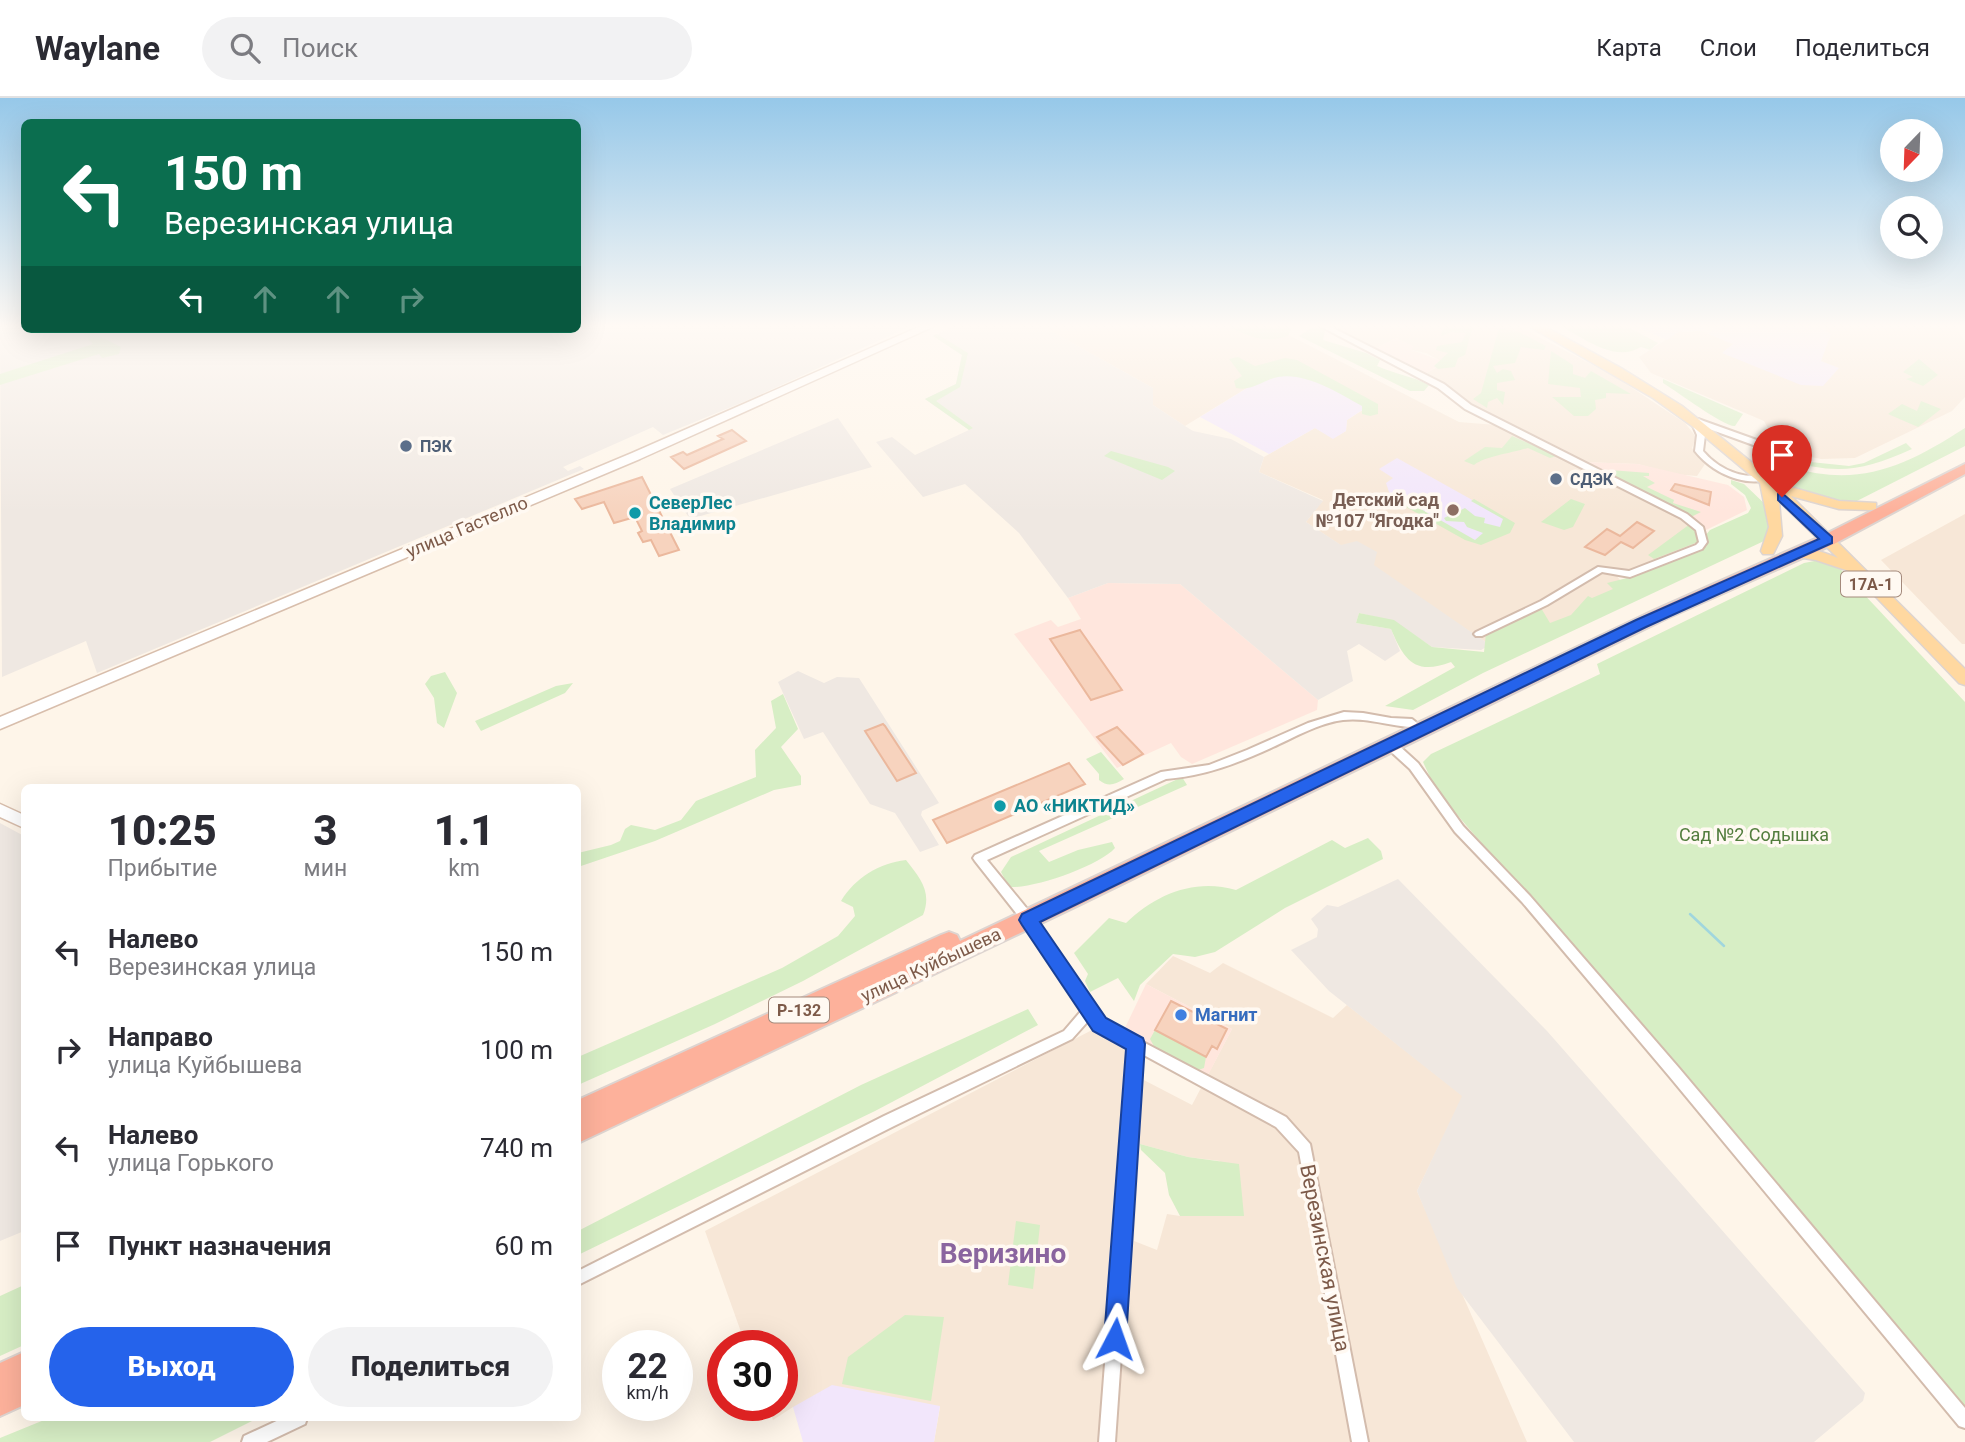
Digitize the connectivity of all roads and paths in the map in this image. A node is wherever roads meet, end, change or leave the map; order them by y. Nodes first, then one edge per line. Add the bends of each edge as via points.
1 (790, 388) edge
2 (1443, 388) edge
3 (1643, 388) edge
4 (1695, 421) junction
5 (1965, 456) edge
6 (1965, 468) edge
7 (1764, 480) junction
8 (1871, 506) junction
9 (1823, 535) junction
10 (1768, 551) junction
11 (1796, 553) junction
12 (1862, 575) junction
13 (1479, 634) dead end
14 (1965, 679) edge
15 (0, 723) edge
16 (1412, 723) junction
17 (1392, 746) junction
18 (0, 810) edge
19 (21, 820) edge
20 (1024, 915) junction
21 (1090, 1010) junction
22 (1136, 1044) junction
23 (581, 1111) edge
24 (581, 1130) edge
25 (581, 1276) edge
26 (21, 1367) edge
27 (0, 1377) edge
28 (21, 1392) edge
29 (0, 1402) edge
30 (1965, 1420) edge
31 (293, 1421) edge
32 (250, 1442) edge
33 (1107, 1442) edge
34 (1360, 1442) edge

1 - 15 main road, улица Гастелло
2 - 13 street via 1468,407 1674,510 1703,534 1699,547 1630,574 1601,569
3 - 4 main road
4 - 7 main road
4 - 7 street via 1701,435 1699,451 1712,466
4 - 7 street via 1774,453 1780,472
5 - 8 highway, улица Куйбышева / Р-132
6 - 9 highway, улица Куйбышева / Р-132
7 - 8 main road via 1809,498
7 - 9 main road
7 - 10 main road via 1774,506 1775,533
8 - 9 highway, улица Куйбышева / Р-132
9 - 10 highway, улица Куйбышева / Р-132
9 - 11 highway, улица Куйбышева / Р-132
9 - 12 main road, 17А-1
10 - 16 highway, улица Куйбышева / Р-132
11 - 12 main road via 1818,555
11 - 17 highway, улица Куйбышева / Р-132
12 - 14 main road, 17А-1
16 - 20 highway, улица Куйбышева / Р-132
16 - 20 street, Верезинская улица via 1358,713 1331,719 1217,769 1165,775 979,858
17 - 20 highway, улица Куйбышева / Р-132
17 - 30 street via 1414,766 1459,829 1526,899
18 - 19 main road
20 - 21 street, Верезинская улица
20 - 23 highway, улица Куйбышева / Р-132
20 - 24 highway, улица Куйбышева / Р-132
21 - 22 street, Верезинская улица via 1099,1025
21 - 25 street via 1068,1035
22 - 33 street
22 - 34 street, Верезинская улица via 1281,1122 1305,1149
26 - 27 highway
28 - 29 highway
31 - 32 street

